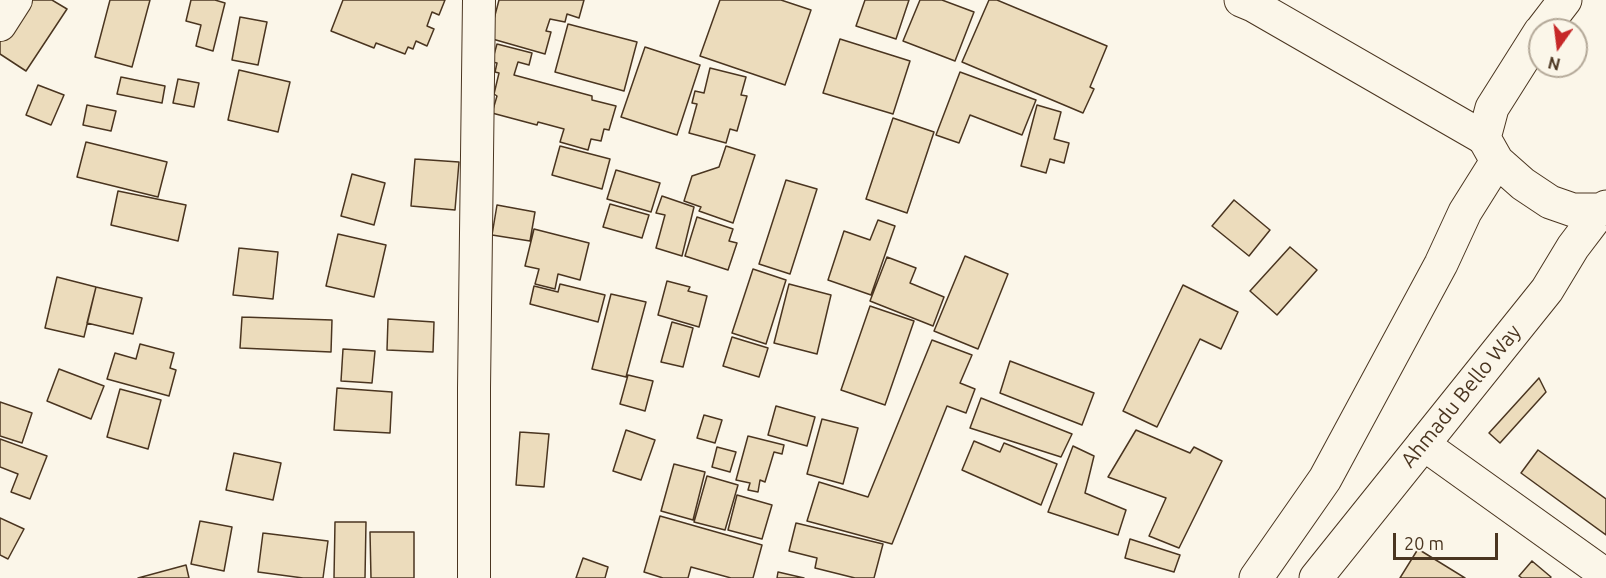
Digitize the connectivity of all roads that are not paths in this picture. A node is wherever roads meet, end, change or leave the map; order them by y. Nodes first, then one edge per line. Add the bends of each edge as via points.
1 (16, 0) edge
2 (479, 0) edge
3 (1240, 0) edge
4 (1556, 0) edge
5 (1564, 0) edge
6 (1551, 18) edge
7 (0, 25) edge
8 (1528, 51) edge
9 (1491, 150) junction
10 (1603, 209) edge
11 (1423, 444) junction
12 (1606, 575) edge
13 (474, 578) edge
14 (1256, 578) edge
15 (1316, 578) edge

1 - 7 street
2 - 13 street
3 - 9 main road
4 - 5 main road
5 - 6 main road
8 - 9 main road via 1492,108
9 - 10 main road via 1523,184 1550,202 1573,210
9 - 14 main road via 1440,264 1325,479
10 - 11 main road, Ahmadu Bello Way via 1546,290
11 - 12 street
11 - 15 main road, Ahmadu Bello Way

